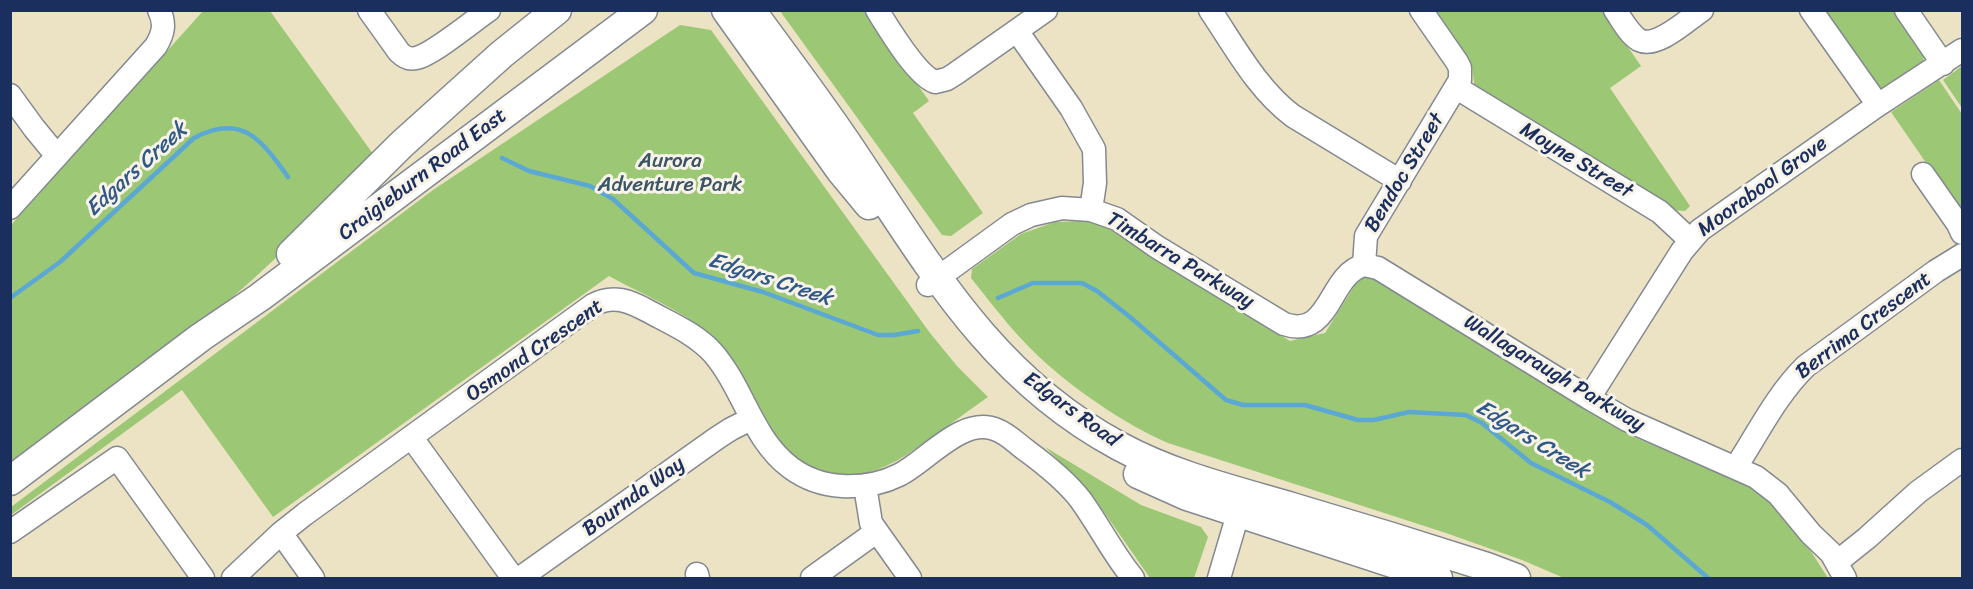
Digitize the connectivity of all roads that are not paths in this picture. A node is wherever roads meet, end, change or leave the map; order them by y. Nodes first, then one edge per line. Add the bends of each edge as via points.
1 (369, 10) edge
2 (489, 10) edge
3 (557, 10) edge
4 (643, 10) edge
5 (726, 10) edge
6 (751, 10) edge
7 (878, 10) edge
8 (1046, 10) edge
9 (1210, 10) edge
10 (1421, 10) edge
11 (1615, 10) edge
12 (1702, 10) edge
13 (1811, 10) edge
14 (1906, 10) edge
15 (161, 20) edge
16 (1017, 31) junction
17 (1962, 50) edge
18 (1943, 64) junction
19 (1457, 88) junction
20 (10, 95) edge
21 (1878, 105) junction
22 (57, 156) junction
23 (1923, 174) dead end
24 (1400, 181) junction
25 (10, 208) edge
26 (1090, 210) junction
27 (1962, 233) edge
28 (1690, 240) junction
29 (1962, 255) edge
30 (1364, 265) junction
31 (933, 281) junction
32 (201, 337) junction
33 (1589, 398) junction
34 (751, 419) junction
35 (412, 438) junction
36 (1962, 460) edge
37 (1736, 467) junction
38 (10, 481) edge
39 (865, 486) junction
40 (1241, 504) junction
41 (10, 532) edge
42 (876, 532) junction
43 (281, 533) junction
44 (1841, 570) edge
45 (203, 579) edge
46 (233, 579) edge
47 (314, 579) edge
48 (513, 579) edge
49 (520, 579) edge
50 (812, 579) edge
51 (910, 579) edge
52 (1133, 579) edge
53 (1219, 579) edge
54 (1438, 579) edge
55 (1516, 579) edge

1 - 2 street via 400,54 413,59 428,53
3 - 32 main road, Craigieburn Road East via 402,144 312,235
4 - 32 main road, Craigieburn Road East
5 - 31 main road, Edgars Road via 840,170
6 - 31 main road, Edgars Road via 851,149
7 - 16 street via 915,65 935,82 947,79
8 - 16 street
9 - 24 street via 1264,90 1279,105
10 - 19 street via 1457,62
11 - 12 street via 1632,33 1646,42 1660,40
13 - 21 street
14 - 18 street
15 - 22 street via 156,46
16 - 26 street via 1071,108 1094,149 1095,183
17 - 18 street, Moorabool Grove
18 - 21 street, Moorabool Grove
19 - 24 street, Bendoc Street
19 - 28 street, Moyne Street via 1660,212
20 - 22 street
21 - 28 street, Moorabool Grove
22 - 25 street
23 - 27 street
24 - 30 street, Bendoc Street via 1366,236
26 - 30 street, Timbarra Parkway via 1117,219 1292,327 1313,322 1349,272
26 - 31 street, Timbarra Parkway via 1062,208 1031,215 1012,224
28 - 33 street, Moorabool Grove
29 - 37 street, Berrima Crescent via 1794,377
30 - 33 street, Wallagaraugh Parkway via 1378,268
31 - 40 main road, Edgars Road via 975,344 1002,373 1089,446 1155,484
32 - 38 main road, Craigieburn Road East
33 - 37 street, Wallagaraugh Parkway via 1634,423
34 - 35 street, Osmond Crescent via 723,367 701,342 636,304 606,299
34 - 39 street, Osmond Crescent via 776,455 804,476 835,486
34 - 49 street, Bournda Way via 731,429
35 - 43 street, Osmond Crescent
35 - 48 street
36 - 44 street via 1918,492 1867,538
37 - 44 street, Wallagaraugh Parkway via 1778,494 1831,552
39 - 42 street via 868,514
39 - 52 street, Osmond Crescent via 899,475 966,429 977,426 998,430 1070,487
40 - 53 street
40 - 54 main road, Edgars Road
40 - 55 main road, Edgars Road via 1464,560
41 - 45 street via 117,458
42 - 50 street
42 - 51 street
43 - 46 street, Osmond Crescent
43 - 47 street

